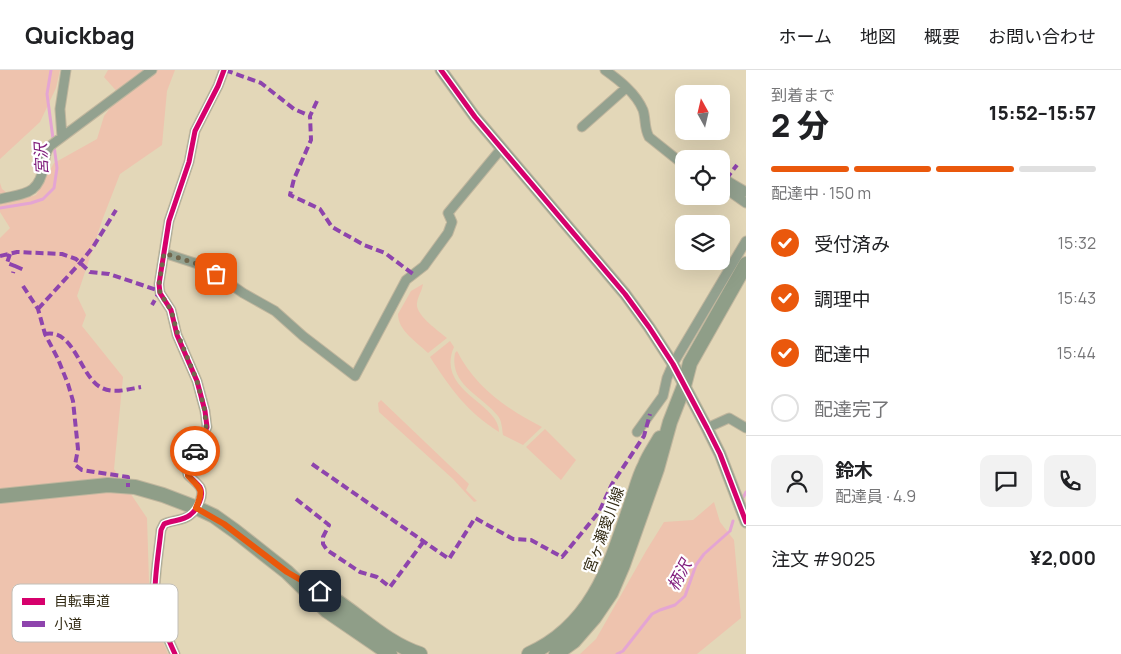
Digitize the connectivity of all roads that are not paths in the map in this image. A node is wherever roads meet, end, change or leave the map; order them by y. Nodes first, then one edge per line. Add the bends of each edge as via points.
1 (66, 70) edge
2 (152, 70) edge
3 (224, 70) edge
4 (441, 70) edge
5 (605, 70) edge
6 (626, 88) junction
7 (585, 121) dead end
8 (62, 137) junction
9 (502, 149) junction
10 (675, 158) edge
11 (730, 183) edge
12 (730, 191) edge
13 (746, 192) edge
14 (0, 199) edge
15 (746, 204) edge
16 (746, 241) edge
17 (164, 253) junction
18 (746, 264) edge
19 (746, 281) edge
20 (673, 364) junction
21 (684, 386) junction
22 (670, 422) junction
23 (707, 428) junction
24 (746, 428) edge
25 (637, 432) dead end
26 (0, 496) edge
27 (196, 508) junction
28 (746, 522) edge
29 (287, 572) junction
30 (156, 584) edge
31 (169, 642) edge
32 (175, 654) edge
33 (390, 654) edge
34 (420, 654) edge
35 (529, 654) edge
36 (556, 654) edge

1 - 8 street via 60,109
2 - 8 street
3 - 17 street via 196,131 169,221
4 - 9 street
5 - 6 street
6 - 7 street
6 - 10 street via 643,111 649,137
8 - 14 street via 46,150 42,179 36,186
9 - 17 street via 448,213 452,222 448,233 424,266 406,280 355,376 275,311 204,266
9 - 20 street via 625,294
11 - 13 street
12 - 15 street
16 - 20 street
17 - 27 street via 160,293 171,310 205,411 206,427 187,470 188,476 201,490
18 - 21 main road, 宮ヶ瀬愛川線 via 690,363
19 - 21 main road, 宮ヶ瀬愛川線
20 - 21 street
20 - 25 street via 663,396
21 - 22 main road, 宮ヶ瀬愛川線
21 - 23 street
22 - 35 main road, 宮ヶ瀬愛川線 via 644,465 610,563 590,602 562,635
22 - 36 main road, 宮ヶ瀬愛川線 via 654,478 611,593 574,641
23 - 24 street via 728,418
23 - 28 street
26 - 27 main road via 108,485 135,487
27 - 29 main road via 214,516
27 - 30 street via 190,515 164,524
29 - 33 main road via 326,611
29 - 34 main road via 336,600 380,635
31 - 32 street

